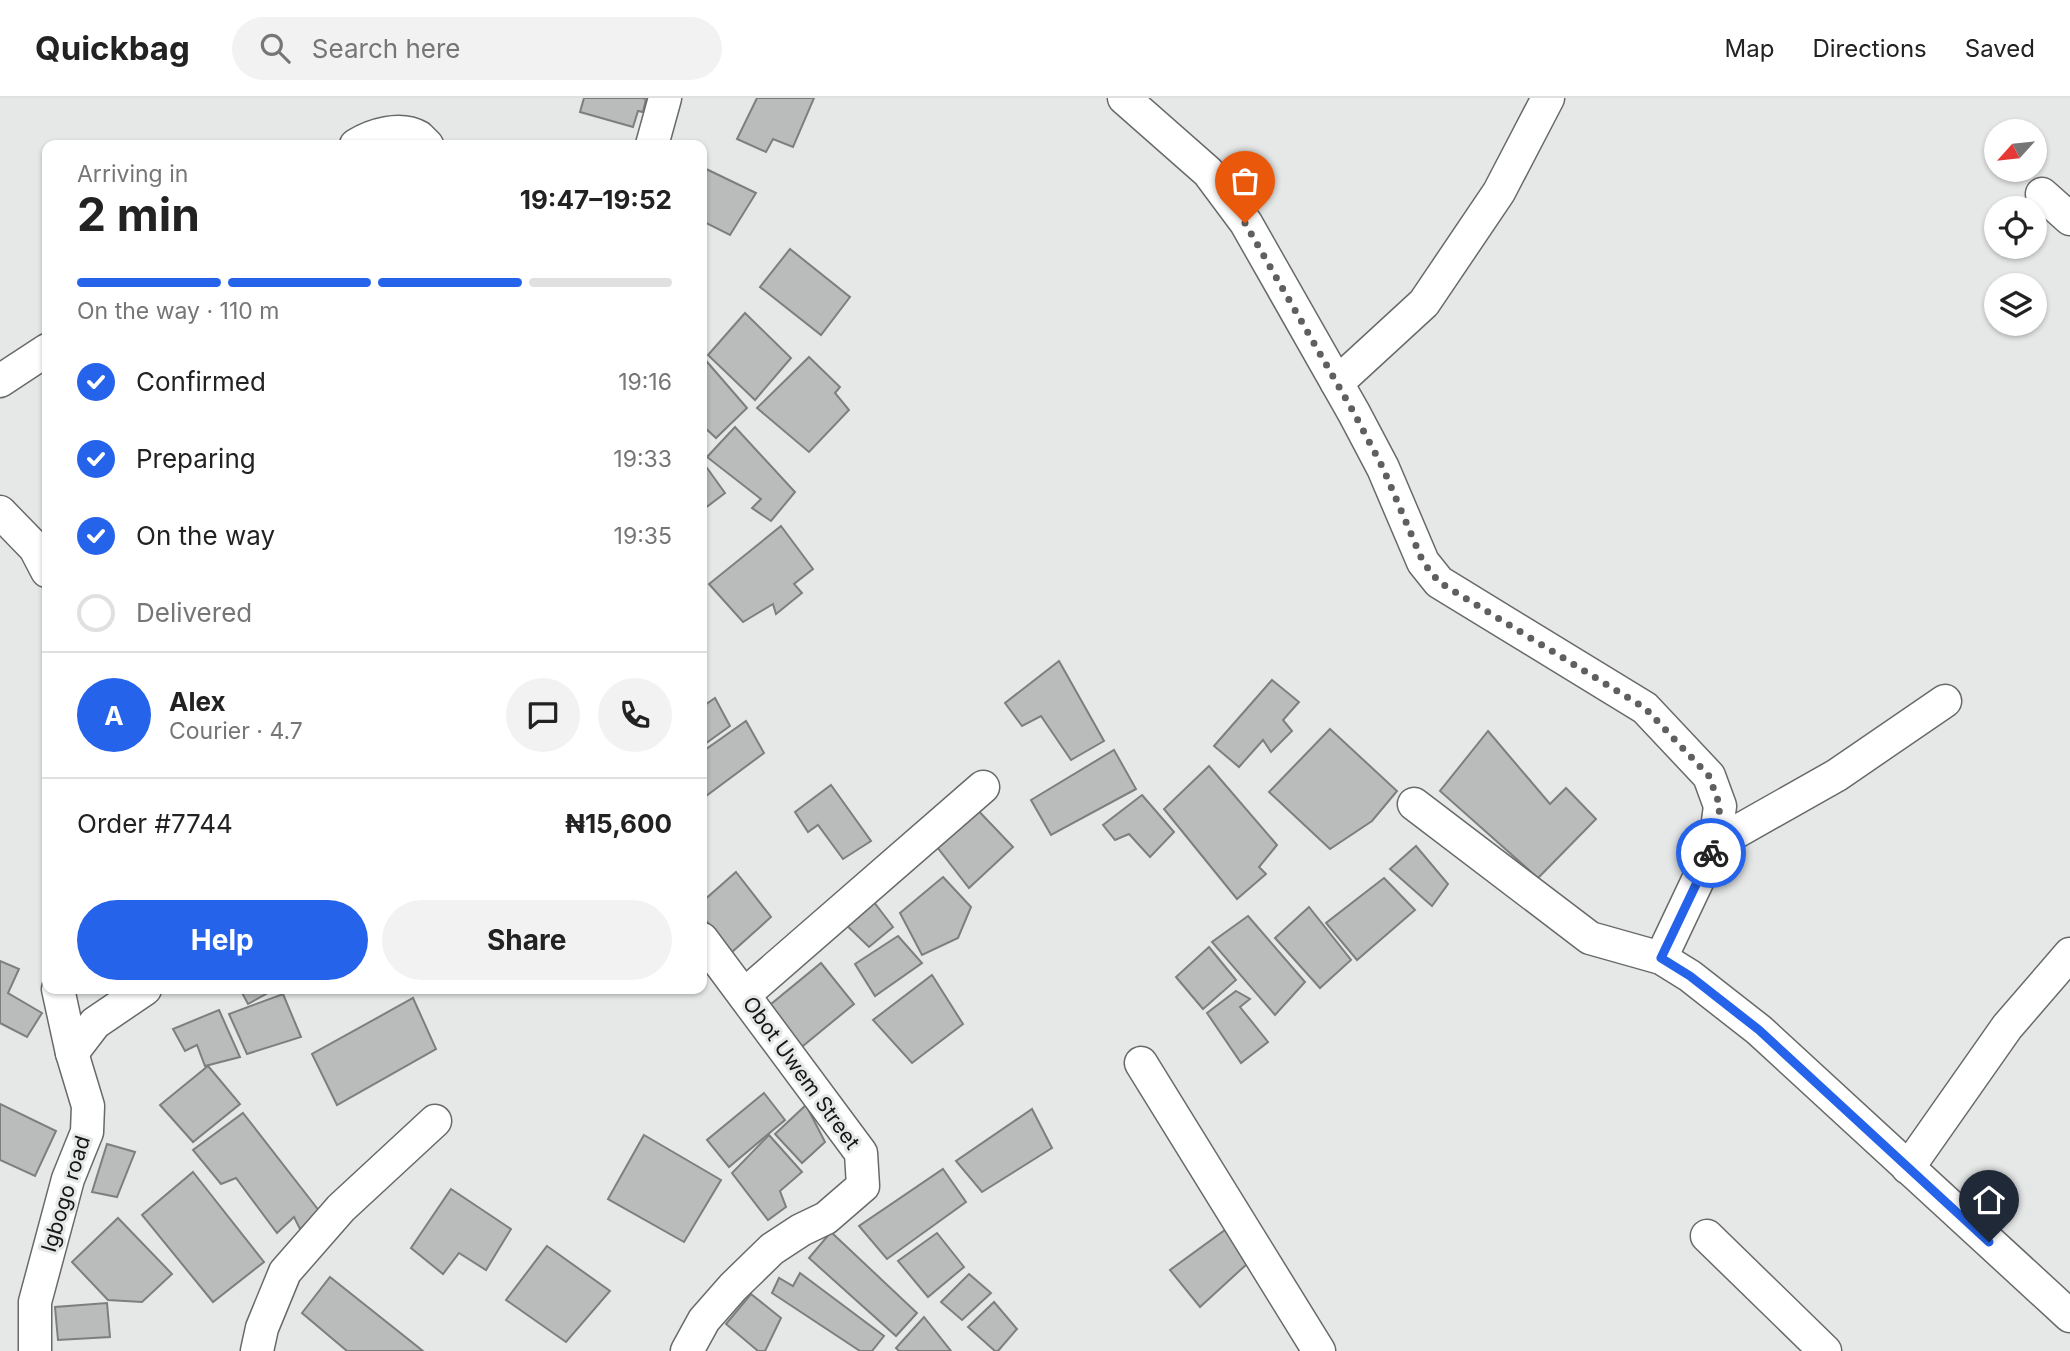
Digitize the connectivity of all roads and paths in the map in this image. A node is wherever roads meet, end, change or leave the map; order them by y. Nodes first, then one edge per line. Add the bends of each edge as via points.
1 (665, 98) edge
2 (1125, 98) edge
3 (1548, 98) edge
4 (364, 140) edge
5 (423, 140) edge
6 (653, 140) edge
7 (2042, 194) dead end
8 (2070, 219) edge
9 (42, 353) edge
10 (0, 381) edge
11 (1337, 383) junction
12 (0, 512) edge
13 (42, 561) edge
14 (1945, 701) dead end
15 (983, 788) dead end
16 (1414, 804) dead end
17 (1715, 844) junction
18 (707, 946) edge
19 (2070, 954) edge
20 (1661, 958) junction
21 (59, 994) edge
22 (138, 994) edge
23 (744, 995) junction
24 (72, 1053) junction
25 (1141, 1063) dead end
26 (435, 1121) dead end
27 (1908, 1168) junction
28 (1707, 1236) dead end
29 (2070, 1315) edge
30 (35, 1351) edge
31 (257, 1351) edge
32 (687, 1351) edge
33 (1319, 1351) edge
34 (1825, 1351) edge

1 - 6 street
2 - 11 street via 1208,172 1245,223
3 - 11 street via 1499,192 1424,303
4 - 5 street via 397,131
7 - 8 street
9 - 10 street
11 - 17 street via 1383,468 1423,562 1439,582 1645,708 1709,776 1720,806
12 - 13 street via 36,548
14 - 17 street via 1837,775
15 - 23 street
16 - 20 street via 1590,937
17 - 20 street
18 - 23 street, Obot Uwem Street
19 - 27 street via 2007,1027
20 - 27 street via 1759,1030
21 - 24 street, Igbogo road
22 - 24 street via 95,1023
23 - 32 street, Obot Uwem Street via 861,1153 863,1186 826,1218 772,1249 704,1320
24 - 30 street, Igbogo road via 88,1107 87,1132 68,1179 35,1302
25 - 33 street
26 - 31 street via 341,1208 285,1272
27 - 29 street
28 - 34 street

